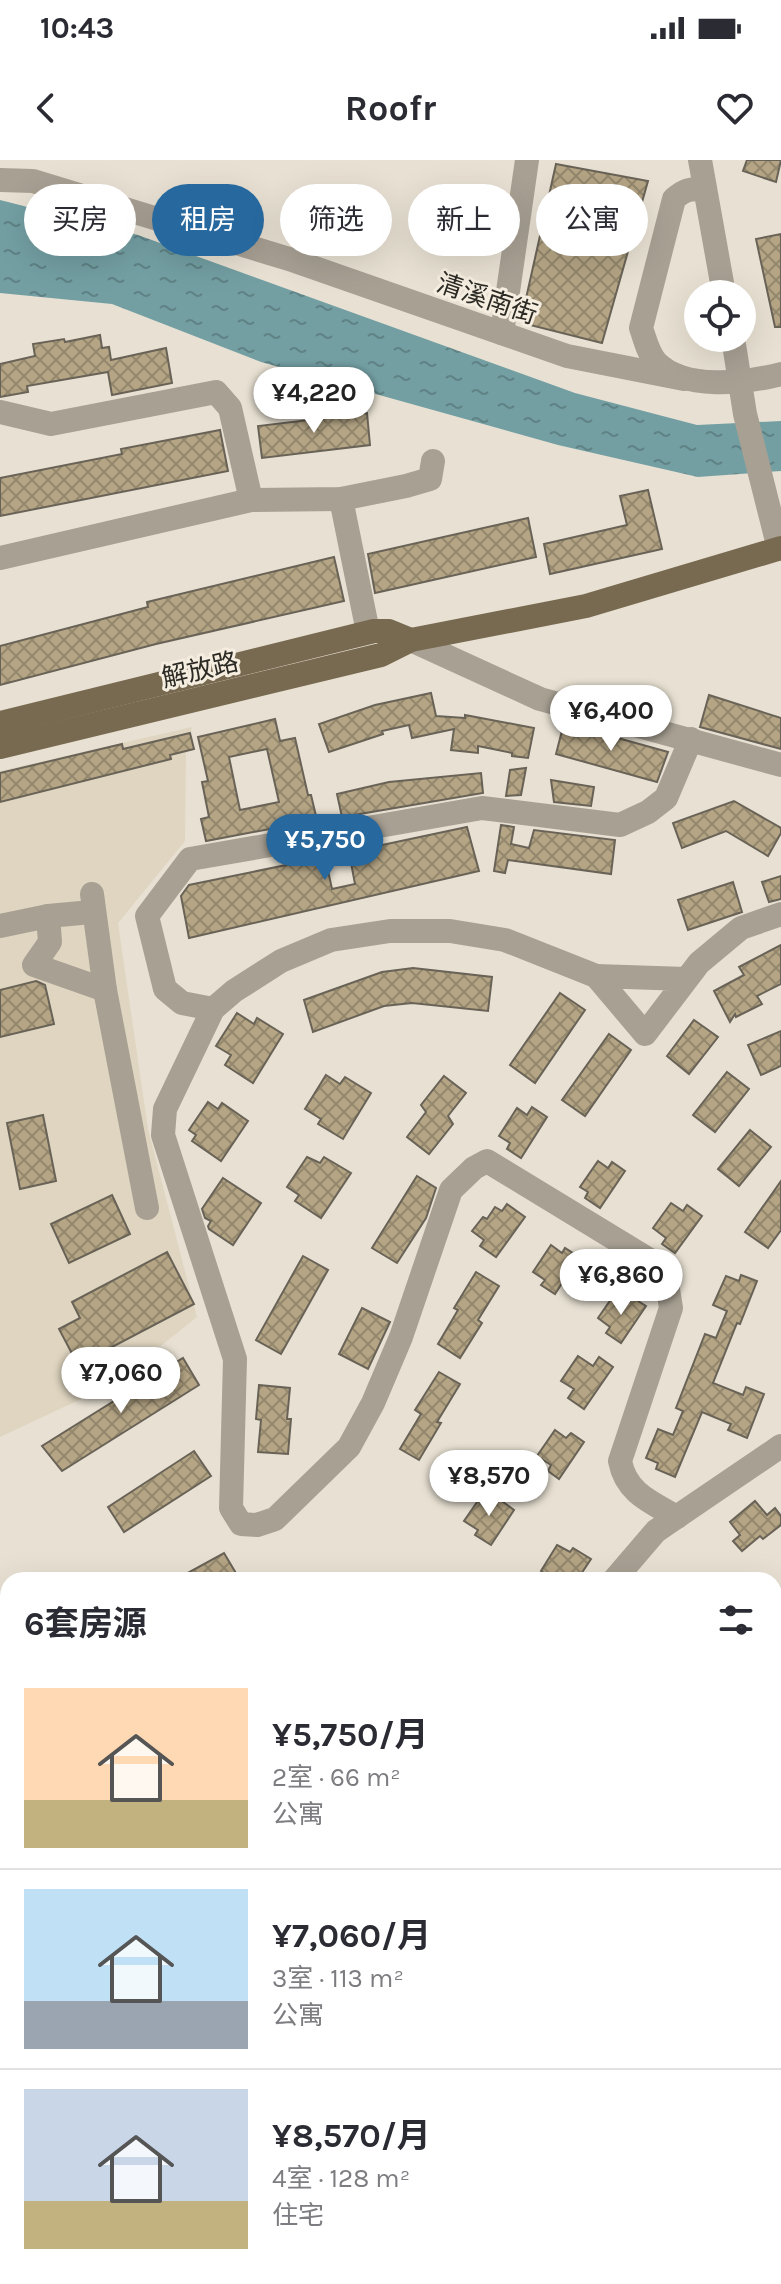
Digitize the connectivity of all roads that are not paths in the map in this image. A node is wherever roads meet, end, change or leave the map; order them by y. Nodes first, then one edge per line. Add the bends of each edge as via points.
1 (527, 160) edge
2 (699, 160) edge
3 (8, 174) edge
4 (704, 190) junction
5 (721, 280) edge
6 (502, 333) junction
7 (736, 352) edge
8 (781, 374) edge
9 (684, 379) junction
10 (742, 382) junction
11 (0, 412) edge
12 (433, 461) dead end
13 (341, 499) junction
14 (251, 500) junction
15 (780, 548) edge
16 (0, 558) edge
17 (368, 632) junction
18 (411, 640) junction
19 (0, 723) edge
20 (691, 739) junction
21 (0, 747) edge
22 (781, 765) edge
23 (781, 914) edge
24 (48, 916) junction
25 (0, 926) edge
26 (596, 976) junction
27 (686, 979) junction
28 (105, 990) junction
29 (213, 1009) junction
30 (147, 1208) dead end
31 (781, 1446) edge
32 (677, 1517) junction
33 (621, 1572) edge

1 - 6 street
2 - 4 street
3 - 6 street, 清溪南街 via 289,259
4 - 5 street
4 - 9 street via 692,188 674,199 641,328 655,361
6 - 9 street, 清溪南街 via 567,356
7 - 10 street
8 - 10 street, 清溪南街
9 - 10 street, 清溪南街
10 - 15 street via 745,414
11 - 14 street via 51,424 216,392 230,408
12 - 13 street via 430,479
13 - 14 street
13 - 17 street
14 - 16 street
15 - 18 main road, 解放路 via 586,606
17 - 18 main road, 解放路 via 389,631
17 - 19 main road, 解放路
18 - 20 street via 540,699
18 - 21 main road, 解放路 via 381,655
20 - 22 street
20 - 29 street via 666,798 620,825 482,808 190,859 147,916 165,989 182,1003
23 - 27 street via 741,928
24 - 25 street
24 - 28 street via 86,904
24 - 28 street via 50,942 34,965
26 - 27 street
26 - 27 street via 645,1034
26 - 29 street via 505,940 450,931 390,931 331,940 281,961
28 - 30 street
29 - 32 street via 165,1109 163,1135 235,1359 231,1508 241,1524 275,1519 349,1447 401,1337 451,1190 487,1161 648,1259 667,1283 671,1308 620,1461 623,1476 637,1493
31 - 32 street
32 - 33 street via 656,1531

